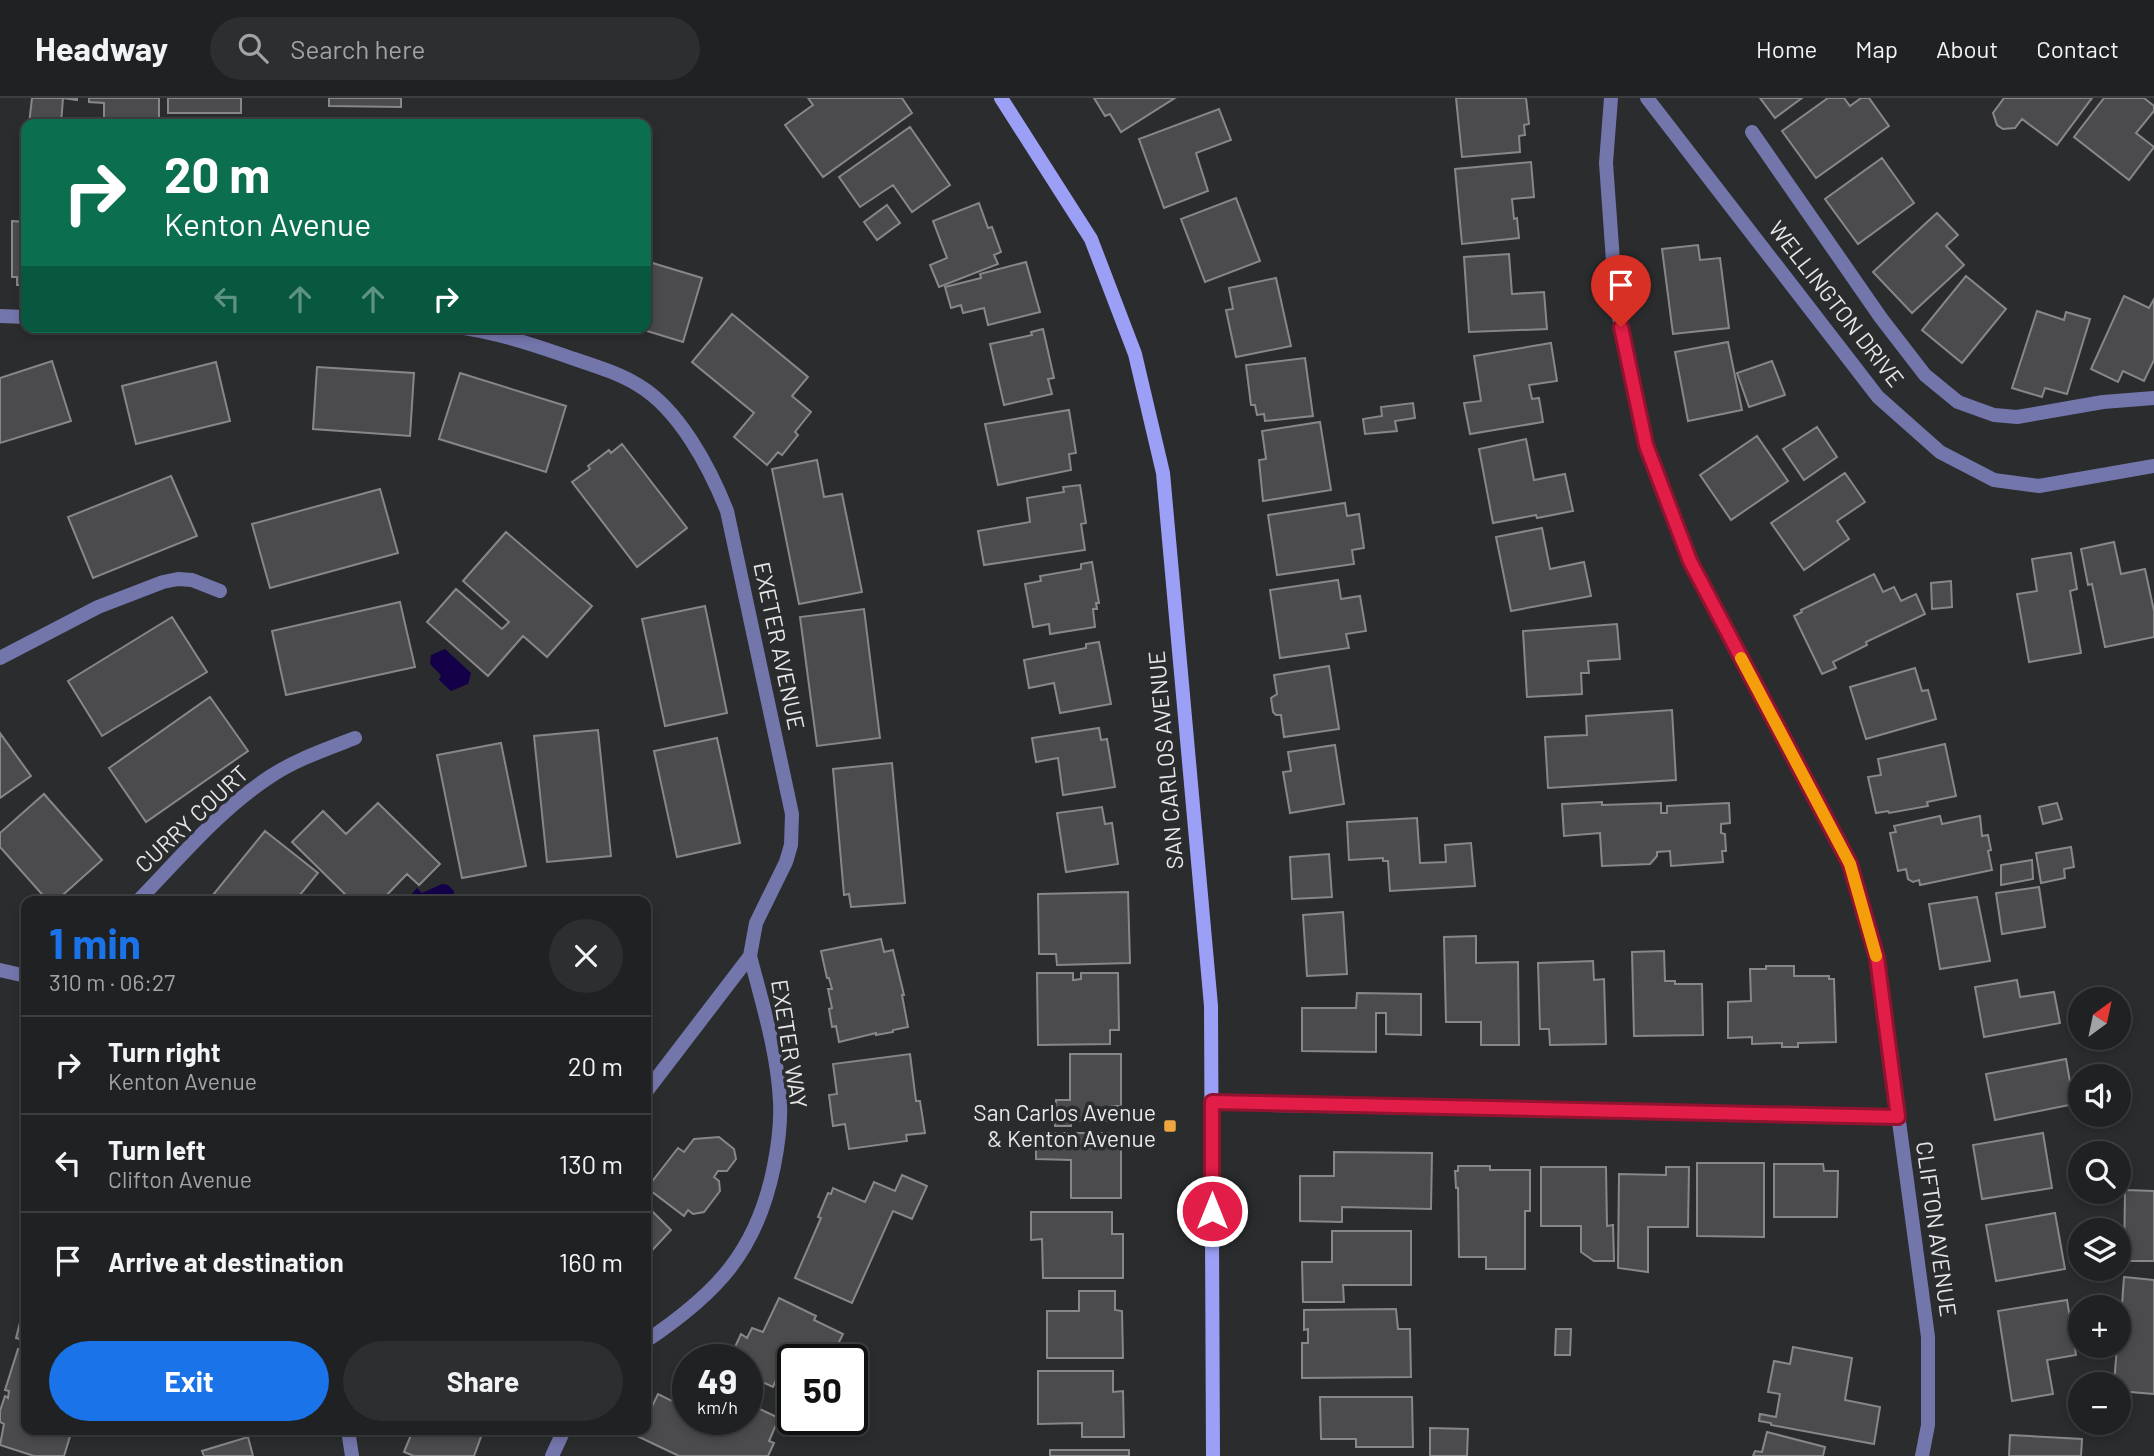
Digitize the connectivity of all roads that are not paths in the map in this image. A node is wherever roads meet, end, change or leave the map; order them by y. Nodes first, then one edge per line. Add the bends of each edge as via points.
1 (1001, 98) edge
2 (1611, 98) edge
3 (1647, 98) edge
4 (1752, 132) dead end
5 (0, 316) edge
6 (21, 317) edge
7 (484, 333) edge
8 (2154, 398) edge
9 (2154, 466) edge
10 (220, 591) dead end
11 (0, 658) edge
12 (355, 738) dead end
13 (143, 896) edge
14 (750, 956) junction
15 (0, 970) edge
16 (21, 975) edge
17 (651, 1086) edge
18 (1212, 1102) junction
19 (1898, 1117) junction
20 (651, 1338) edge
21 (349, 1435) edge
22 (562, 1435) edge
23 (352, 1456) edge
24 (552, 1456) edge
25 (1213, 1456) edge
26 (1922, 1456) edge

1 - 18 main road, SAN CARLOS AVENUE via 1091,239 1135,354 1163,473 1211,1006
2 - 19 street, CLIFTON AVENUE via 1606,163 1616,303 1646,445 1690,561 1850,864 1877,958
3 - 9 street, WELLINGTON DRIVE via 1878,397 1940,452 1994,480 2039,486
4 - 8 street via 1924,375 1958,402 1994,415 2017,417
5 - 6 street
7 - 14 street, EXETER AVENUE via 524,342 640,386 676,420 720,493 793,827 786,862 755,923
10 - 11 street via 192,580 163,582 98,607
12 - 13 street, CURRY COURT via 296,762 246,794
14 - 17 street, EXETER AVENUE
14 - 20 street, EXETER WAY via 780,1102 778,1149 764,1206 744,1250 710,1293
15 - 16 street
18 - 19 street
18 - 25 main road, SAN CARLOS AVENUE
19 - 26 street, CLIFTON AVENUE via 1928,1337 1928,1425
21 - 23 street
22 - 24 street

